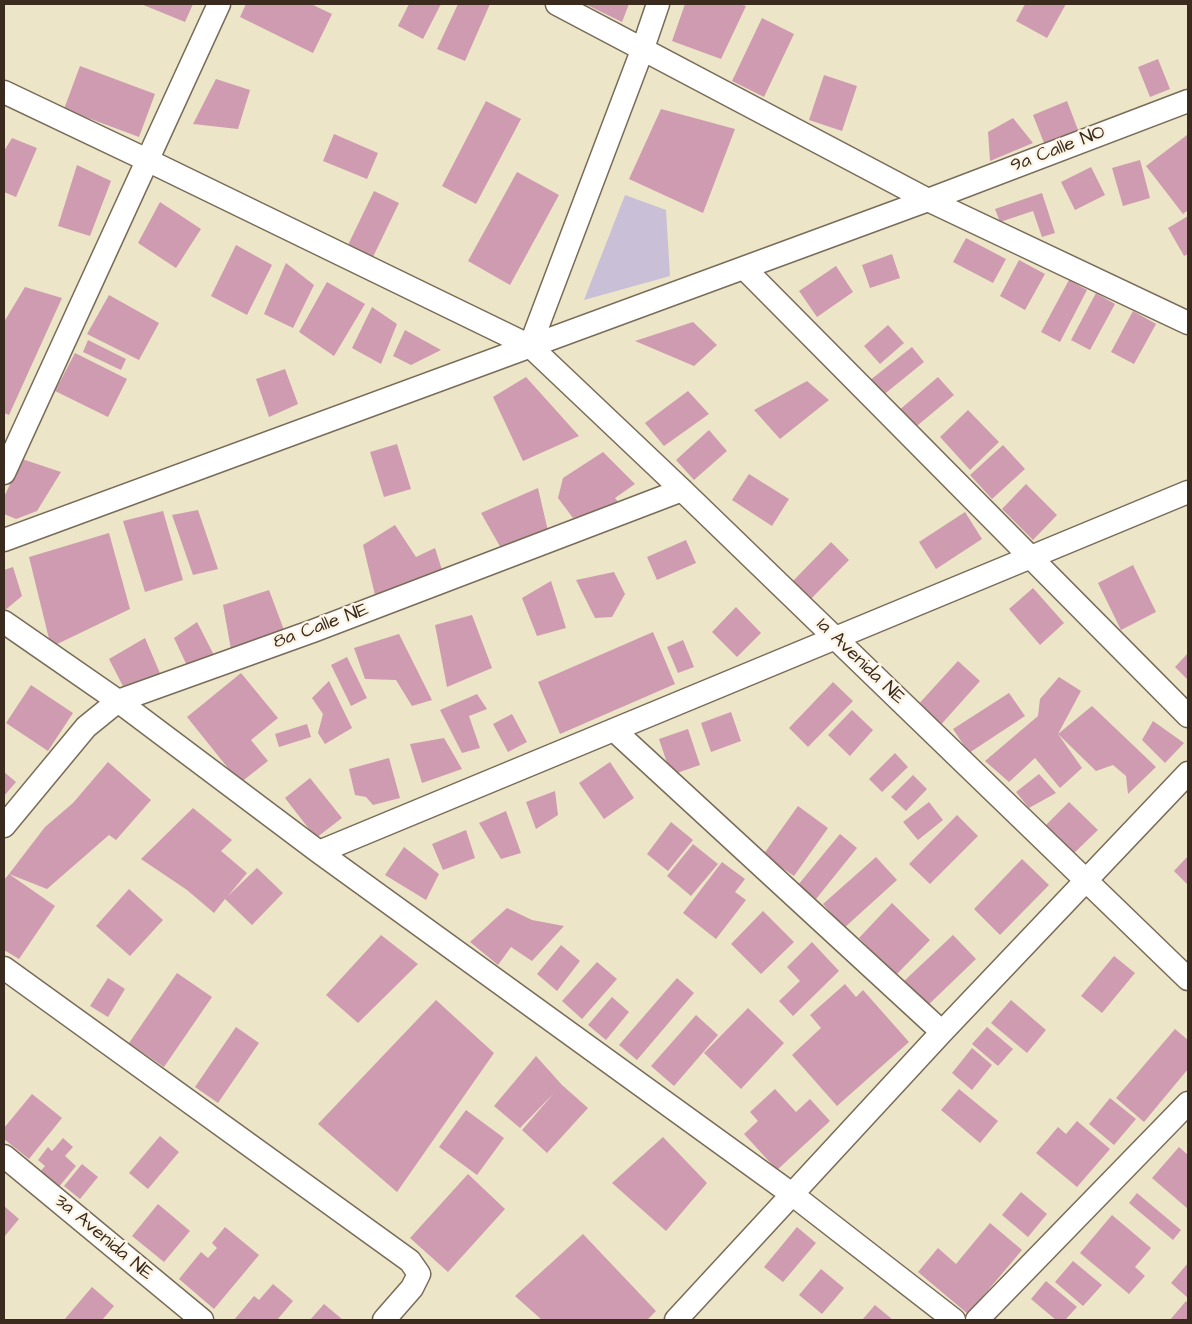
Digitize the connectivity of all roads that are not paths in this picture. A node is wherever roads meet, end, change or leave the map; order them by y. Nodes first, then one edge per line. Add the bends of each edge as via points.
1 (218, 4) edge
2 (557, 4) edge
3 (658, 4) edge
4 (643, 48) junction
5 (4, 92) edge
6 (1188, 101) edge
7 (147, 160) junction
8 (928, 200) junction
9 (744, 268) junction
10 (1188, 323) edge
11 (530, 346) junction
12 (4, 473) edge
13 (682, 490) junction
14 (1188, 492) edge
15 (4, 540) edge
16 (1032, 556) junction
17 (4, 622) edge
18 (834, 638) junction
19 (118, 701) junction
20 (1188, 716) edge
21 (614, 730) junction
22 (1188, 774) edge
23 (4, 826) edge
24 (320, 852) junction
25 (1088, 880) junction
26 (4, 968) edge
27 (1188, 979) edge
28 (942, 1032) junction
29 (1188, 1104) edge
30 (4, 1156) edge
31 (793, 1195) junction
32 (202, 1320) edge
33 (384, 1320) edge
34 (676, 1320) edge
35 (954, 1320) edge
36 (977, 1320) edge

1 - 7 street
2 - 4 street
3 - 4 street
4 - 8 street
4 - 11 street
5 - 7 street, 1a Avenida NE
6 - 8 street, 9a Calle NO
7 - 11 street, 1a Avenida NE
7 - 12 street
8 - 9 street, 9a Calle NO
8 - 10 street
9 - 11 street, 9a Calle NO
9 - 16 street
11 - 13 street, 1a Avenida NE
11 - 15 street, 9a Calle NO
13 - 18 street, 1a Avenida NE
13 - 19 street, 8a Calle NE via 313,631
14 - 16 street
16 - 18 street
16 - 20 street
17 - 19 street
18 - 21 street
18 - 25 street, 1a Avenida NE
19 - 23 street, 8a Calle NE via 86,727
19 - 24 street
21 - 24 street
21 - 28 street
22 - 25 street
24 - 31 street
25 - 27 street, 1a Avenida NE
25 - 28 street
26 - 33 street via 410,1260 419,1274 412,1288
28 - 31 street
29 - 36 street
30 - 32 street, 3a Avenida NE
31 - 34 street
31 - 35 street

